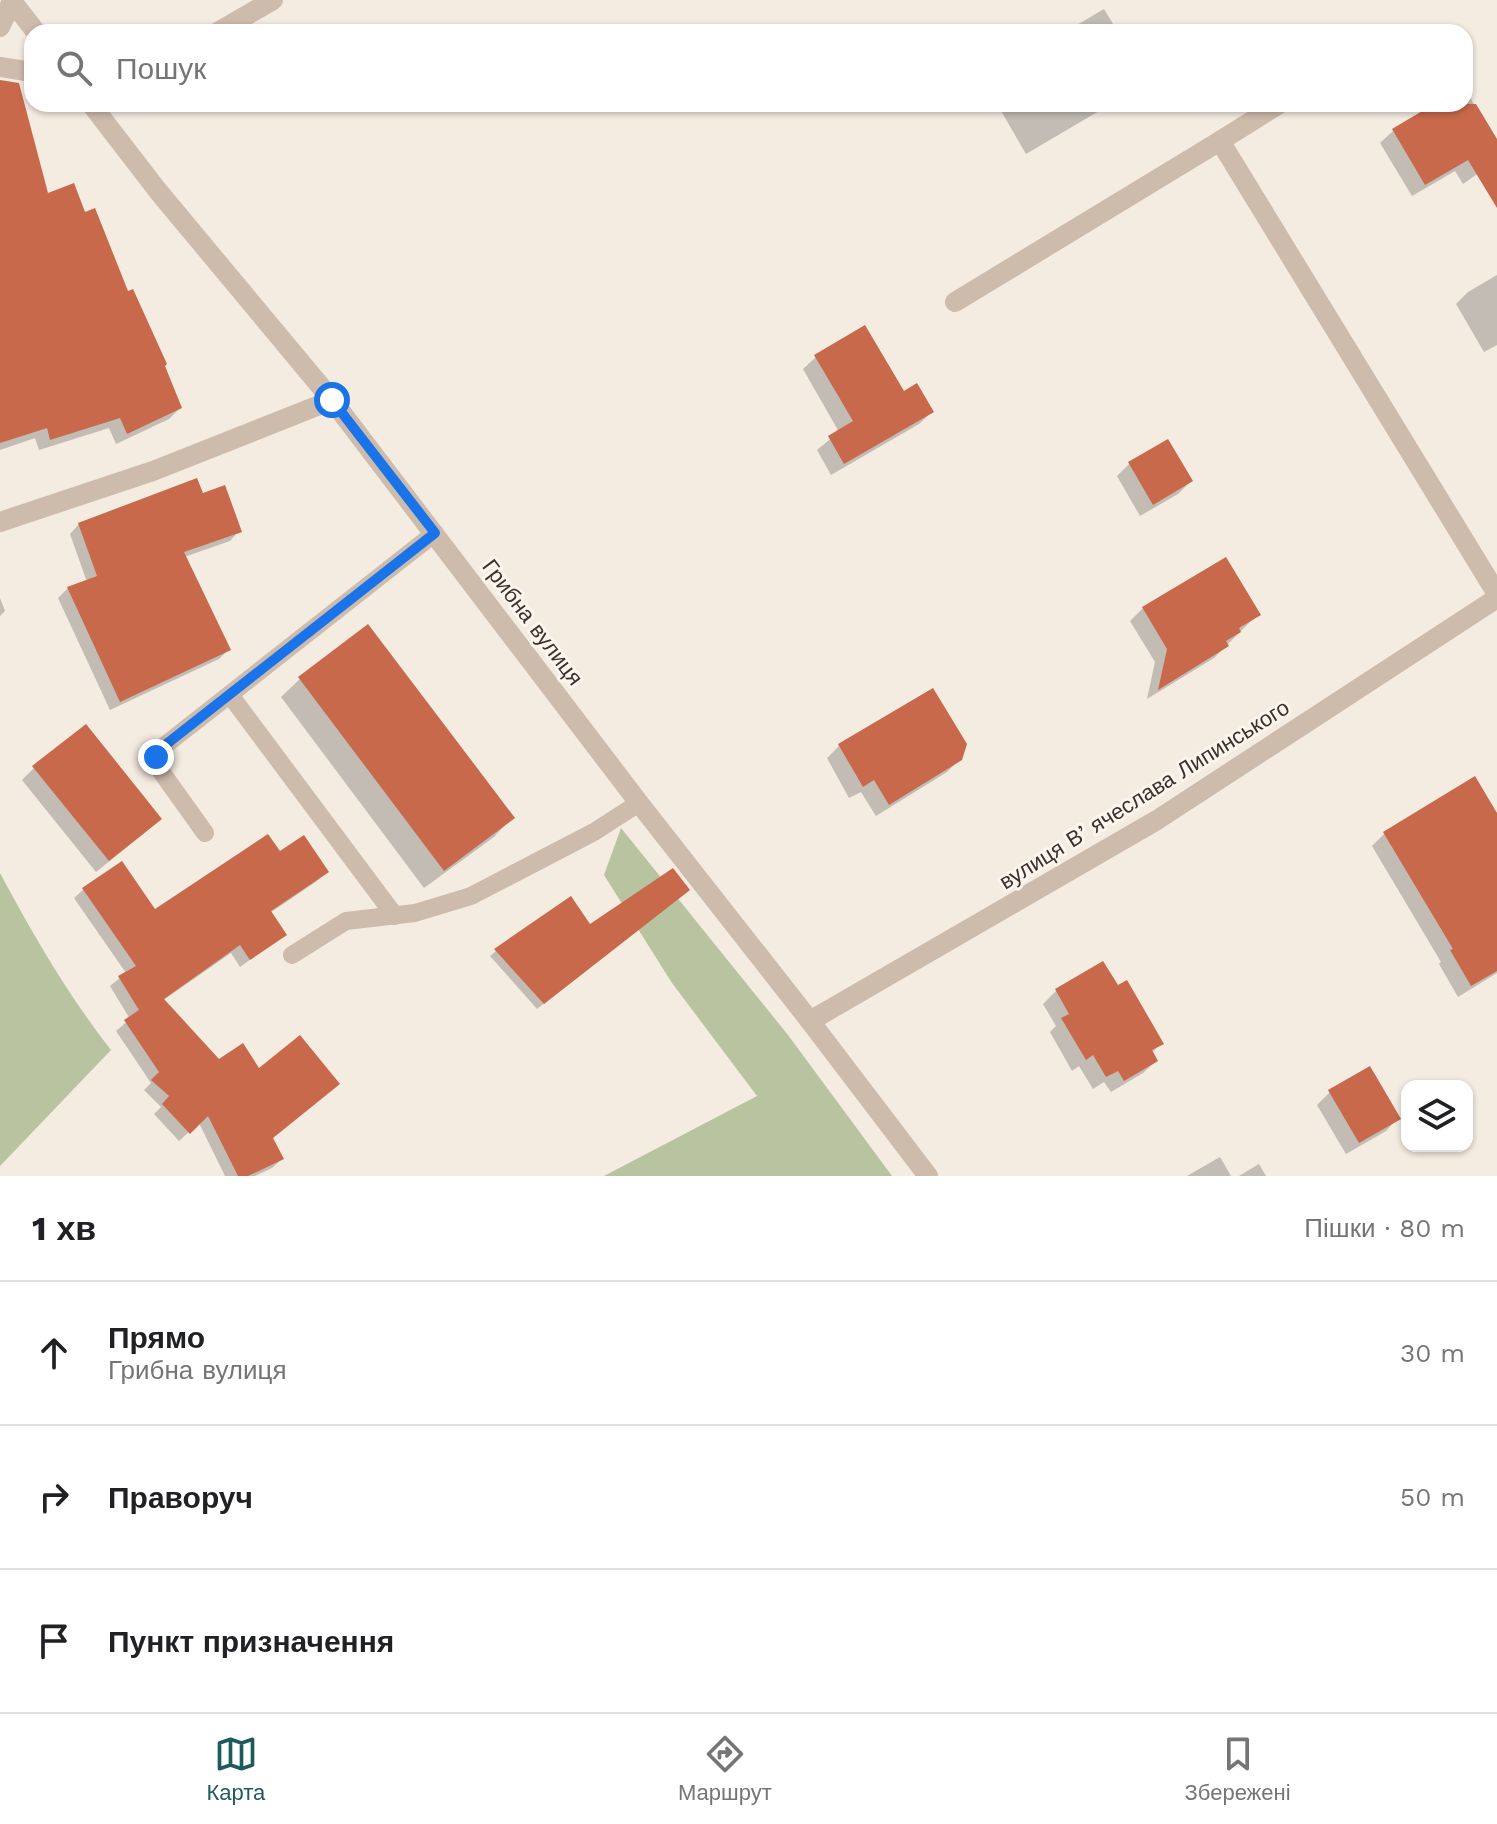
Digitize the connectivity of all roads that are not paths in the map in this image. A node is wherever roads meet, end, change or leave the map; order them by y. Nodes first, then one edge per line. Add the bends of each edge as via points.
1 (273, 0) edge
2 (12, 1) edge
3 (30, 24) edge
4 (232, 24) edge
5 (0, 27) edge
6 (0, 67) edge
7 (24, 71) edge
8 (98, 112) edge
9 (1266, 112) edge
10 (1220, 141) junction
11 (955, 302) dead end
12 (332, 400) junction
13 (0, 522) edge
14 (435, 533) junction
15 (1497, 596) edge
16 (230, 695) junction
17 (639, 803) junction
18 (205, 833) dead end
19 (395, 916) junction
20 (292, 955) dead end
21 (810, 1021) junction
22 (928, 1176) edge

1 - 4 street
2 - 3 street
2 - 5 street
6 - 7 street
8 - 12 street, Грибна вулиця
9 - 10 street
10 - 11 street
10 - 15 street, вулиця Вʼячеслава Липинського
12 - 13 street via 153,471
12 - 14 street, Грибна вулиця
14 - 16 lane
14 - 17 street, Грибна вулиця
15 - 21 street, вулиця Вʼячеслава Липинського via 1157,820
16 - 18 lane via 156,757
16 - 19 lane
17 - 19 lane via 471,896
17 - 21 street, Грибна вулиця
19 - 20 lane via 346,921
21 - 22 street, Грибна вулиця

